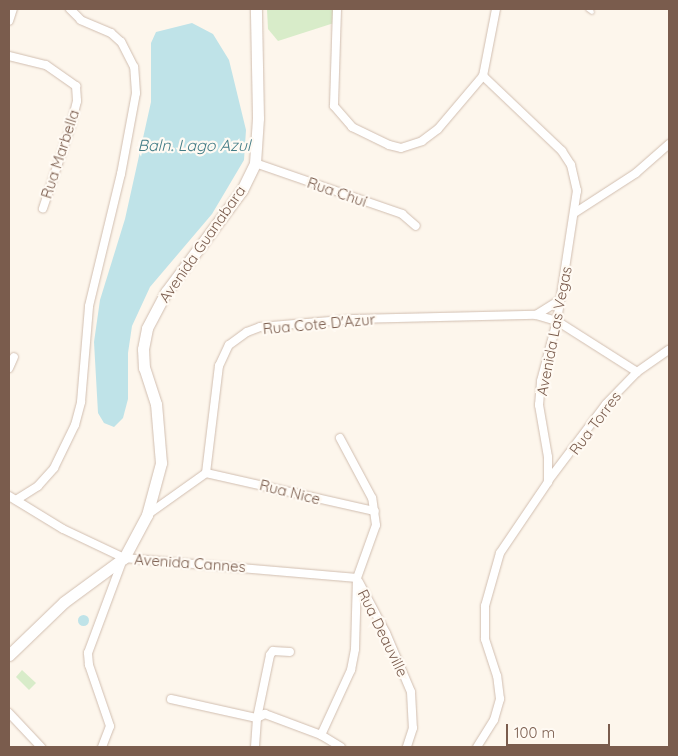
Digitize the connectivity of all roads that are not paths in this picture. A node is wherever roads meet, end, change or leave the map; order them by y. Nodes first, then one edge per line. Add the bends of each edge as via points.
1 (13, 9) edge
2 (70, 9) edge
3 (256, 9) edge
4 (336, 9) edge
5 (496, 9) edge
6 (588, 9) edge
7 (592, 12) dead end
8 (9, 20) edge
9 (9, 56) edge
10 (484, 76) junction
11 (669, 144) edge
12 (255, 163) junction
13 (43, 208) dead end
14 (576, 212) junction
15 (416, 226) dead end
16 (557, 302) junction
17 (536, 315) junction
18 (557, 321) junction
19 (669, 350) edge
20 (14, 357) dead end
21 (9, 368) edge
22 (637, 372) junction
23 (340, 438) dead end
24 (206, 473) junction
25 (548, 482) junction
26 (9, 496) edge
27 (16, 500) junction
28 (374, 511) junction
29 (147, 515) junction
30 (124, 558) junction
31 (357, 578) junction
32 (290, 652) dead end
33 (9, 655) edge
34 (171, 699) dead end
35 (9, 713) edge
36 (257, 718) junction
37 (321, 735) junction
38 (41, 747) edge
39 (102, 747) edge
40 (255, 747) edge
41 (341, 747) edge
42 (407, 747) edge
43 (477, 747) edge

1 - 8 street
2 - 27 street via 81,20 111,33 121,42 134,66 136,93 121,174 89,306 81,402 75,425 54,468 38,486
3 - 12 street, Avenida Guanabara via 258,118
4 - 10 street via 334,106 344,121 375,140 401,148 422,141 456,110
5 - 10 street
6 - 7 lane
9 - 13 street, Rua Marbella via 46,65 76,86 77,101 71,125
10 - 14 street, Avenida Las Vegas via 562,151 575,177
11 - 14 street via 636,173
12 - 15 street, Rua Chuí via 402,214
12 - 29 street, Avenida Guanabara via 242,190 166,292 147,328 144,368 156,404 161,462
14 - 16 street, Avenida Las Vegas
16 - 17 street
16 - 18 street, Avenida Las Vegas
17 - 18 street, Rua Cote D'Azur
17 - 24 street, Rua Cote D'Azur via 354,319 280,325 247,332 229,345 218,366
18 - 22 street, Rua Cote D'Azur
18 - 25 street, Avenida Las Vegas via 541,381 540,405 548,457
19 - 22 street, Rua Torres
20 - 21 street
22 - 25 street, Rua Torres via 606,404
23 - 28 street, Rua Deauville via 372,498
24 - 28 street, Rua Nice
24 - 29 street
25 - 43 street via 500,553 485,606 485,639 497,676 500,699 494,720
26 - 27 street, Avenida Cannes
27 - 30 street, Avenida Cannes via 63,529
28 - 31 street, Rua Deauville via 376,525
29 - 30 street, Avenida Guanabara
30 - 31 street, Avenida Cannes
30 - 33 street, Avenida Guanabara via 64,602
30 - 39 street via 88,652 89,665 110,726
31 - 37 street via 355,648 351,670
31 - 42 street, Rua Deauville via 386,632 411,692 413,728
32 - 36 street via 271,653
34 - 36 street
35 - 38 street
36 - 37 street via 265,714
36 - 40 street
37 - 41 street

